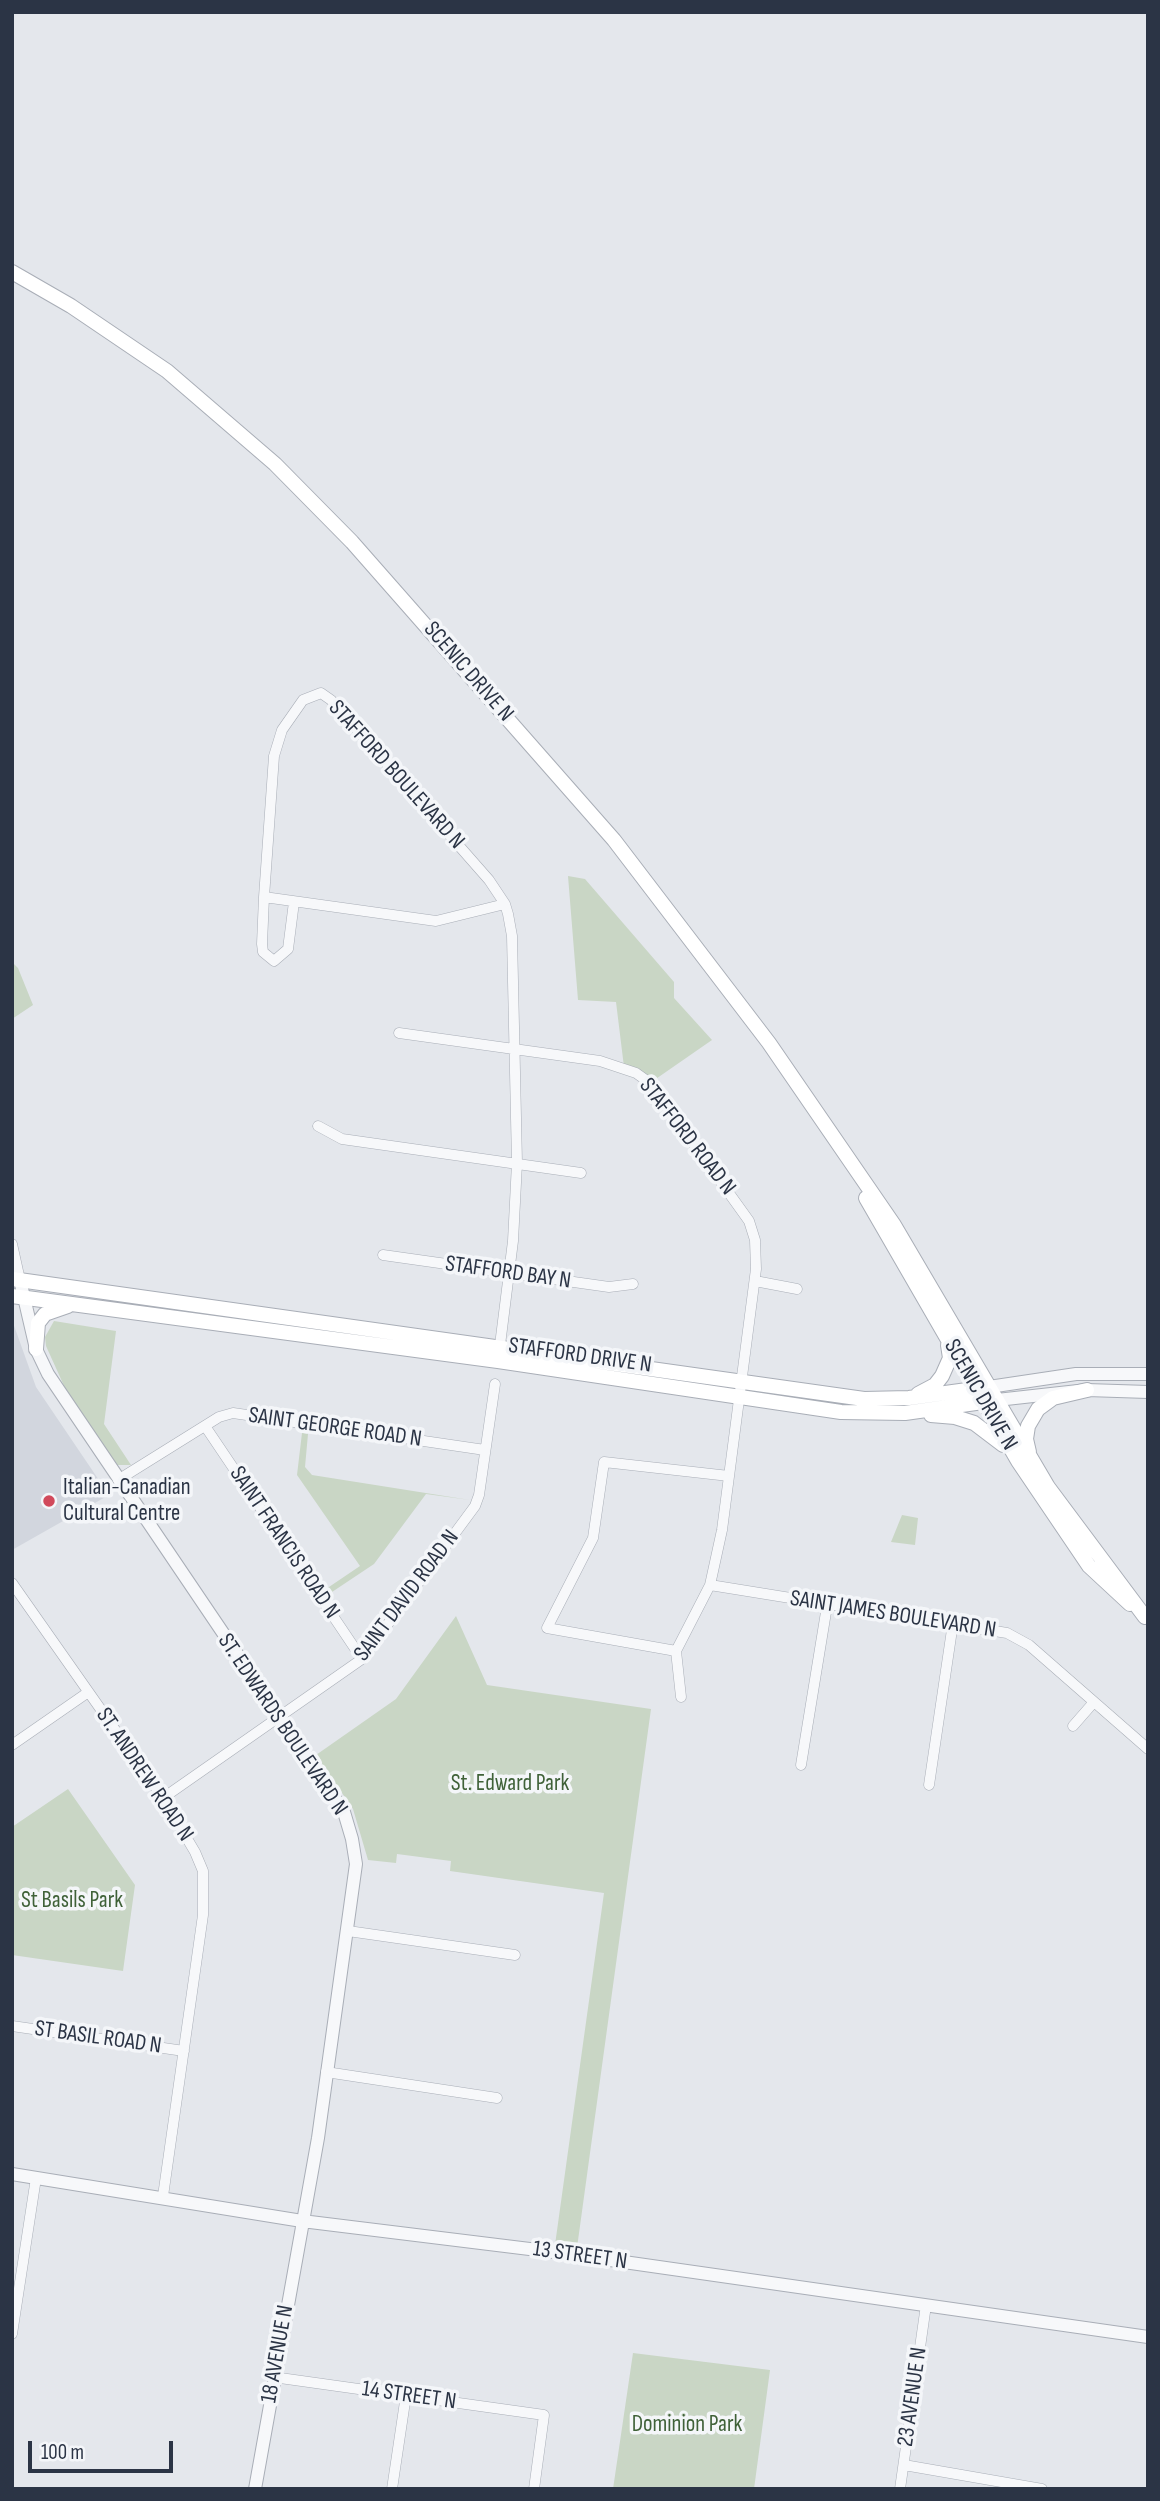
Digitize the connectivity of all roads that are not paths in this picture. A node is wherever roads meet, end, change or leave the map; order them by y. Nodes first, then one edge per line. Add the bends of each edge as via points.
1 (12, 272) edge
2 (264, 897) junction
3 (294, 902) junction
4 (505, 904) junction
5 (399, 1032) dead end
6 (515, 1048) junction
7 (318, 1126) dead end
8 (842, 1153) junction
9 (517, 1163) junction
10 (581, 1173) dead end
11 (12, 1244) edge
12 (383, 1255) dead end
13 (510, 1273) junction
14 (16, 1279) edge
15 (755, 1281) junction
16 (633, 1284) dead end
17 (797, 1289) dead end
18 (18, 1296) edge
19 (74, 1304) junction
20 (942, 1331) junction
21 (500, 1345) junction
22 (36, 1349) junction
23 (498, 1361) junction
24 (1148, 1374) edge
25 (740, 1379) junction
26 (495, 1384) dead end
27 (1087, 1390) junction
28 (1148, 1392) edge
29 (986, 1394) junction
30 (740, 1396) junction
31 (907, 1405) junction
32 (205, 1426) junction
33 (485, 1450) junction
34 (1024, 1460) junction
35 (729, 1476) junction
36 (118, 1480) junction
37 (12, 1583) edge
38 (710, 1585) junction
39 (827, 1606) junction
40 (1147, 1618) edge
41 (953, 1623) junction
42 (676, 1651) junction
43 (362, 1659) junction
44 (88, 1693) junction
45 (681, 1697) dead end
46 (1094, 1702) junction
47 (279, 1719) junction
48 (1073, 1726) dead end
49 (12, 1745) edge
50 (1148, 1749) edge
51 (801, 1765) dead end
52 (929, 1785) dead end
53 (163, 1798) junction
54 (348, 1931) junction
55 (515, 1955) dead end
56 (12, 2026) edge
57 (184, 2051) junction
58 (327, 2072) junction
59 (497, 2098) dead end
60 (12, 2174) edge
61 (36, 2178) junction
62 (163, 2196) junction
63 (302, 2221) junction
64 (926, 2305) junction
65 (13, 2329) edge
66 (1148, 2337) edge
67 (273, 2377) junction
68 (406, 2395) junction
69 (904, 2465) junction
70 (255, 2489) edge
71 (392, 2489) edge
72 (534, 2489) edge
73 (900, 2489) edge
74 (1042, 2489) edge

1 - 8 main road, SCENIC DRIVE N via 166,371 246,438 342,532 614,840 769,1043
2 - 3 street
2 - 3 street, STAFFORD BOULEVARD N via 263,952 274,961 288,949
2 - 4 street, STAFFORD BOULEVARD N via 277,744 287,719 303,700 321,693 480,870
3 - 4 street via 436,921
4 - 6 street, STAFFORD BOULEVARD N via 512,936
5 - 6 street
6 - 9 street, STAFFORD BOULEVARD N
6 - 15 street, STAFFORD ROAD N via 612,1063 650,1083 743,1209 754,1240
7 - 9 street via 342,1139
8 - 20 main road, SCENIC DRIVE N
8 - 29 main road, SCENIC DRIVE N via 894,1225
9 - 10 street
9 - 13 street, STAFFORD BOULEVARD N
11 - 14 street
12 - 13 street, STAFFORD BAY N
13 - 16 street, STAFFORD BAY N via 609,1287
13 - 21 street, STAFFORD BOULEVARD N
14 - 18 street, ST. EDWARDS BOULEVARD N
14 - 21 main road, STAFFORD DRIVE N
15 - 17 street
15 - 25 street, STAFFORD ROAD N
18 - 19 main road, STAFFORD DRIVE N
18 - 22 street, ST. EDWARDS BOULEVARD N
19 - 22 main road via 45,1314 38,1323
19 - 23 main road, STAFFORD DRIVE N
20 - 29 main road, SCENIC DRIVE N
20 - 31 main road via 950,1351 944,1373
21 - 23 street, STAFFORD BOULEVARD N
21 - 25 main road, STAFFORD DRIVE N
22 - 36 street, ST. EDWARDS BOULEVARD N
23 - 30 main road, STAFFORD DRIVE N
24 - 29 street, STAFFORD DRIVE N via 1076,1374
25 - 30 street, STAFFORD ROAD N
25 - 31 main road, STAFFORD DRIVE N
26 - 33 street, SAINT DAVID ROAD N
27 - 28 street, STAFFORD DRIVE N
27 - 29 street, STAFFORD DRIVE N
27 - 34 main road via 1053,1398 1038,1409 1027,1433
29 - 31 main road, STAFFORD DRIVE N
29 - 34 main road, SCENIC DRIVE N
30 - 31 main road, STAFFORD DRIVE N via 841,1412
30 - 35 street
31 - 34 main road via 974,1423
32 - 33 street, SAINT GEORGE ROAD N via 233,1413
32 - 36 street, SAINT GEORGE ROAD N
32 - 43 street, SAINT FRANCIS ROAD N
33 - 43 street, SAINT DAVID ROAD N via 475,1506
34 - 40 main road, SCENIC DRIVE N via 1089,1566
35 - 38 street
35 - 42 street via 604,1462 593,1538 547,1628
36 - 47 street, ST. EDWARDS BOULEVARD N
37 - 44 street, ST. ANDREW ROAD N
38 - 39 street, SAINT JAMES BOULEVARD N
38 - 42 street
39 - 41 street, SAINT JAMES BOULEVARD N
39 - 51 street
41 - 46 street, SAINT JAMES BOULEVARD N via 1014,1636
41 - 52 street
42 - 45 street
43 - 47 street, SAINT DAVID ROAD N
44 - 49 street
44 - 53 street, ST. ANDREW ROAD N
46 - 48 street
46 - 50 street, SAINT JAMES BOULEVARD N
47 - 53 street, SAINT DAVID ROAD N
47 - 54 street, ST. EDWARDS BOULEVARD N via 344,1812 356,1864
53 - 57 street, ST. ANDREW ROAD N via 195,1852 205,1894
54 - 55 street
54 - 58 street, ST. EDWARDS BOULEVARD N
56 - 57 street, ST BASIL ROAD N
57 - 62 street, ST. ANDREW ROAD N
58 - 59 street
58 - 63 street, ST. EDWARDS BOULEVARD N
60 - 61 street, 13 STREET N
61 - 62 street, 13 STREET N
61 - 65 street
62 - 63 street, 13 STREET N
63 - 64 street, 13 STREET N
63 - 67 street, 18 AVENUE N
64 - 66 street, 13 STREET N
64 - 69 street, 23 AVENUE N
67 - 68 street, 14 STREET N
67 - 70 street, 18 AVENUE N
68 - 71 street
68 - 72 street, 14 STREET N via 544,2415
69 - 73 street, 23 AVENUE N
69 - 74 street

